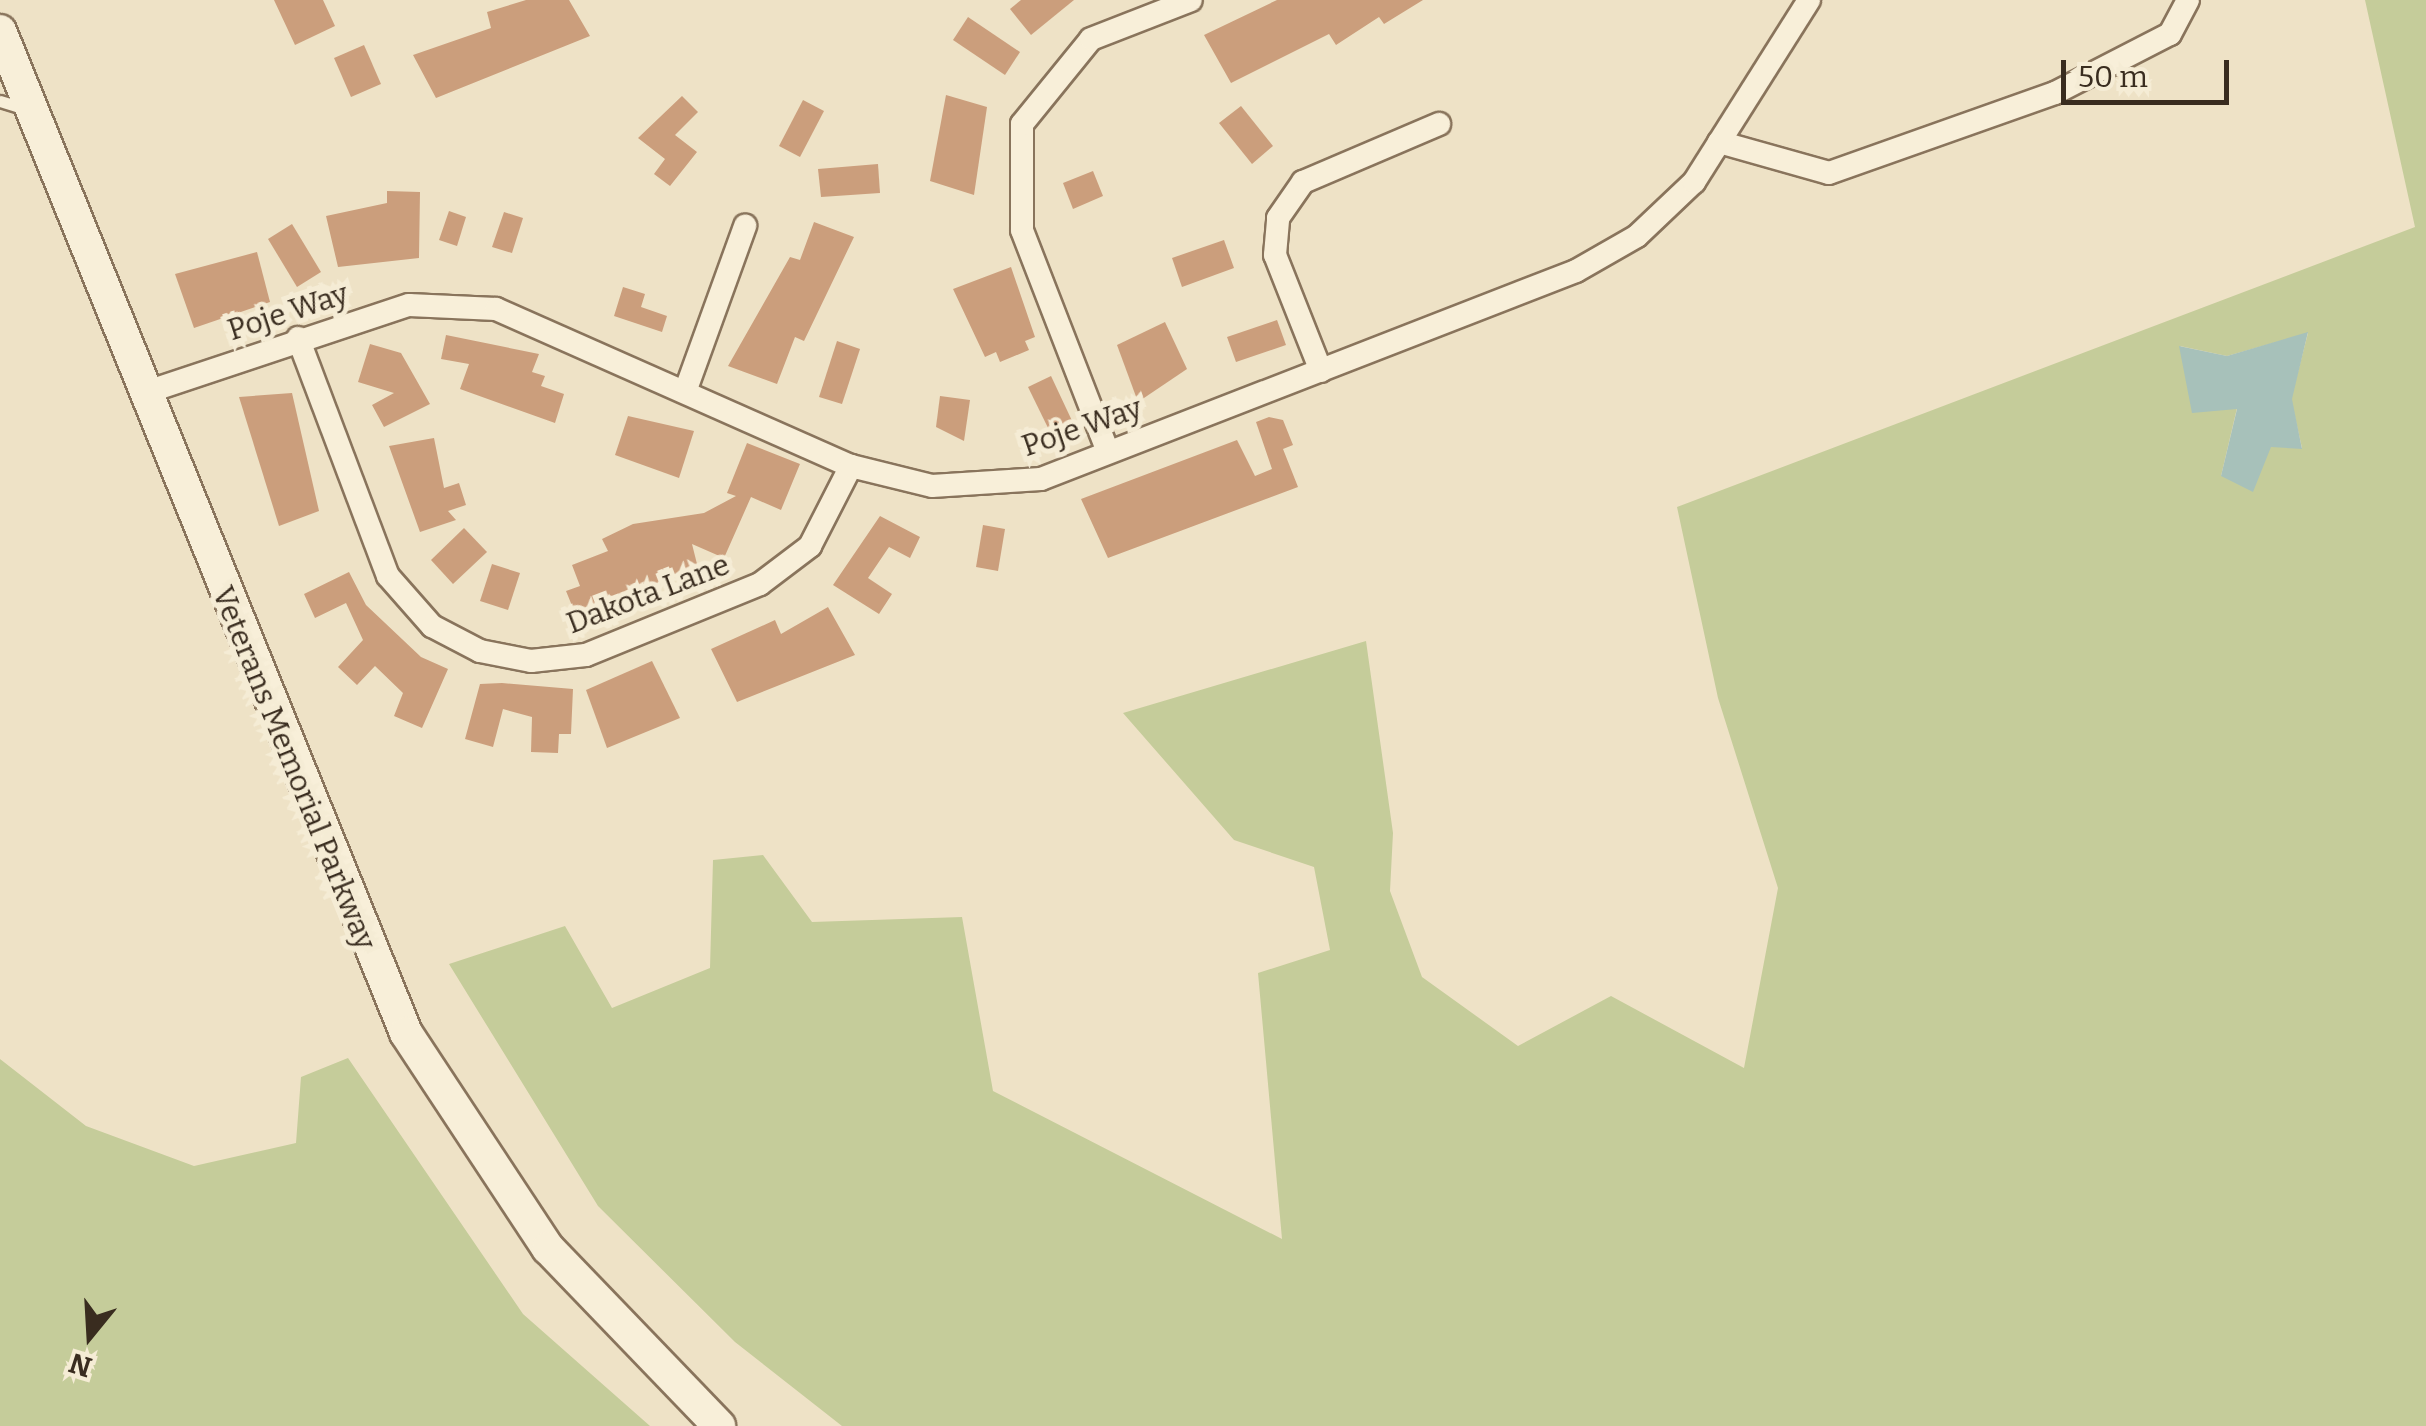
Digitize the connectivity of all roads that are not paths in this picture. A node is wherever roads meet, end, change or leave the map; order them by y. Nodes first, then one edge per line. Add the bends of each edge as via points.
1 (1191, 0) edge
2 (1808, 0) edge
3 (2188, 0) edge
4 (0, 32) edge
5 (0, 101) edge
6 (32, 112) junction
7 (1439, 124) dead end
8 (1719, 142) junction
9 (745, 226) dead end
10 (298, 338) junction
11 (1321, 371) junction
12 (685, 392) junction
13 (144, 393) junction
14 (1108, 452) junction
15 (851, 466) junction
16 (719, 1426) edge

1 - 14 street via 1091,39 1022,124 1022,230
2 - 8 street, Poje Way
3 - 8 street via 2170,34 2055,93 1829,173
4 - 6 main road, Veterans Memorial Parkway
5 - 6 lane
6 - 13 main road, Veterans Memorial Parkway
7 - 11 street via 1303,182 1278,218 1276,254
8 - 11 street, Poje Way via 1638,236 1576,271
9 - 12 street
10 - 12 street, Poje Way via 409,305 496,309
10 - 13 street, Poje Way
10 - 15 street, Dakota Lane via 388,576 432,626 480,651 532,661 586,655 760,584 810,546
11 - 14 street, Poje Way
12 - 15 street, Poje Way
13 - 16 main road, Veterans Memorial Parkway via 406,1033 548,1248
14 - 15 street, Poje Way via 1041,479 932,486

